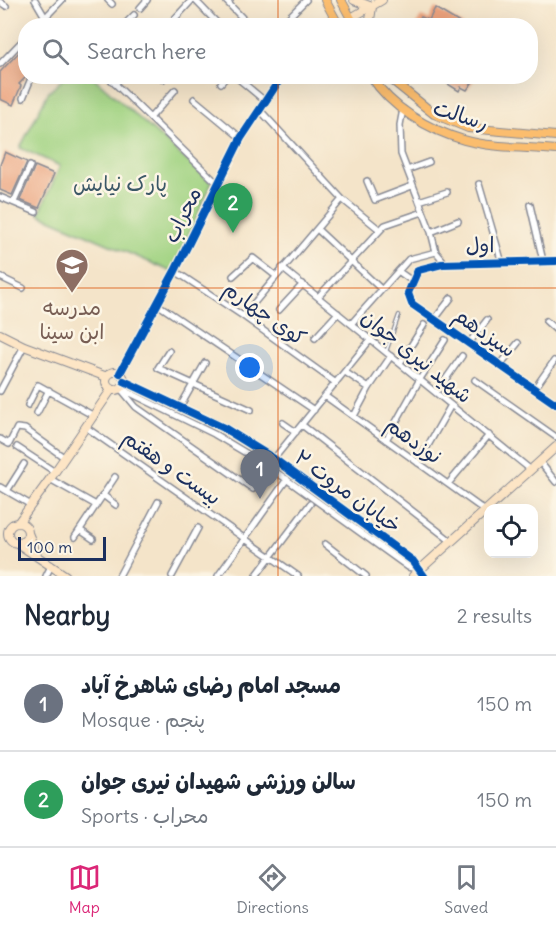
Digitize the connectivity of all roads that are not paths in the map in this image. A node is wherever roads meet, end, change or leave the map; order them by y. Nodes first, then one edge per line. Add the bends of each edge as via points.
1 (35, 0) edge
2 (62, 0) edge
3 (147, 0) edge
4 (193, 0) edge
5 (306, 0) edge
6 (325, 0) edge
7 (341, 0) edge
8 (354, 0) edge
9 (382, 0) edge
10 (228, 1) edge
11 (0, 2) edge
12 (6, 6) dead end
13 (372, 7) junction
14 (140, 8) dead end
15 (134, 15) dead end
16 (45, 17) joint
17 (131, 18) edge
18 (176, 18) edge
19 (212, 18) edge
20 (243, 18) edge
21 (288, 18) edge
22 (332, 18) edge
23 (351, 18) edge
24 (358, 18) edge
25 (370, 18) edge
26 (18, 45) edge
27 (0, 64) edge
28 (29, 84) edge
29 (115, 84) edge
30 (245, 84) edge
31 (277, 84) edge
32 (376, 84) edge
33 (384, 84) edge
34 (396, 84) edge
35 (175, 90) dead end
36 (380, 90) junction
37 (23, 98) dead end
38 (194, 99) dead end
39 (265, 101) junction
40 (259, 109) junction
41 (403, 109) junction
42 (150, 118) junction
43 (556, 136) edge
44 (241, 138) junction
45 (556, 150) edge
46 (429, 162) dead end
47 (30, 166) dead end
48 (407, 170) junction
49 (368, 181) dead end
50 (218, 184) junction
51 (479, 184) dead end
52 (412, 186) junction
53 (447, 192) dead end
54 (0, 197) edge
55 (342, 199) junction
56 (419, 201) junction
57 (14, 202) junction
58 (530, 206) dead end
59 (36, 212) dead end
60 (423, 212) junction
61 (458, 221) dead end
62 (317, 229) junction
63 (380, 230) junction
64 (431, 232) junction
65 (436, 252) junction
66 (351, 260) junction
67 (543, 261) junction
68 (556, 261) edge
69 (502, 263) junction
70 (446, 264) junction
71 (282, 268) junction
72 (175, 271) junction
73 (398, 271) junction
74 (232, 276) dead end
75 (276, 276) junction
76 (0, 277) edge
77 (412, 281) junction
78 (303, 284) junction
79 (23, 288) dead end
80 (381, 289) junction
81 (318, 297) junction
82 (451, 298) dead end
83 (157, 304) junction
84 (279, 310) dead end
85 (338, 313) junction
86 (399, 315) dead end
87 (243, 316) junction
88 (435, 319) junction
89 (487, 320) dead end
90 (546, 321) dead end
91 (351, 324) junction
92 (424, 325) dead end
93 (556, 330) edge
94 (0, 334) edge
95 (315, 338) dead end
96 (371, 339) junction
97 (445, 340) dead end
98 (469, 343) junction
99 (518, 343) dead end
100 (24, 346) junction
101 (169, 351) dead end
102 (386, 352) junction
103 (391, 356) junction
104 (462, 356) dead end
105 (554, 361) dead end
106 (205, 363) dead end
107 (400, 363) junction
108 (500, 365) junction
109 (345, 372) junction
110 (107, 377) junction
111 (420, 379) junction
112 (475, 380) dead end
113 (119, 383) junction
114 (336, 383) junction
115 (193, 384) junction
116 (369, 388) junction
117 (535, 388) junction
118 (49, 390) junction
119 (0, 391) edge
120 (436, 393) junction
121 (325, 396) junction
122 (556, 404) edge
123 (28, 405) dead end
124 (451, 405) junction
125 (180, 407) junction
126 (251, 410) dead end
127 (314, 410) junction
128 (37, 413) dead end
129 (94, 416) junction
130 (354, 416) junction
131 (283, 423) dead end
132 (302, 425) junction
133 (87, 428) junction
134 (296, 432) junction
135 (489, 435) junction
136 (556, 437) edge
137 (0, 440) edge
138 (386, 440) junction
139 (17, 447) dead end
140 (556, 447) edge
141 (65, 458) junction
142 (274, 459) junction
143 (540, 462) junction
144 (418, 463) junction
145 (24, 464) dead end
146 (268, 466) junction
147 (531, 470) junction
148 (53, 476) junction
149 (115, 477) dead end
150 (287, 479) junction
151 (556, 482) edge
152 (448, 484) junction
153 (0, 488) edge
154 (7, 491) junction
155 (103, 495) junction
156 (158, 502) dead end
157 (310, 504) dead end
158 (491, 504) edge
159 (31, 505) junction
160 (96, 505) junction
161 (116, 505) dead end
162 (484, 510) joint
163 (14, 524) junction
164 (0, 527) edge
165 (198, 528) dead end
166 (27, 530) junction
167 (80, 530) junction
168 (75, 537) dead end
169 (93, 539) dead end
170 (245, 539) junction
171 (0, 540) edge
172 (451, 541) junction
173 (14, 542) junction
174 (325, 544) dead end
175 (37, 555) junction
176 (271, 557) junction
177 (51, 566) junction
178 (422, 573) edge
179 (46, 576) edge
180 (66, 576) edge
181 (119, 576) edge
182 (171, 576) edge
183 (218, 576) edge
184 (256, 576) edge
185 (298, 576) edge
186 (366, 576) edge
187 (413, 576) edge

1 - 16 street
2 - 16 street
3 - 14 street
4 - 18 street
4 - 19 street
5 - 21 street
6 - 22 main road
7 - 23 main road
8 - 13 street
9 - 13 street
10 - 20 street
11 - 12 street
13 - 24 street
13 - 25 street
15 - 17 street
26 - 27 street
28 - 37 street
29 - 42 street
30 - 39 street
31 - 39 street, محراب
32 - 36 main road, رسالت
33 - 36 main road
34 - 43 main road, رسالت via 434,114 468,128
35 - 42 street
36 - 41 main road, رسالت
38 - 44 street
39 - 40 street, محراب
40 - 44 street, محراب
40 - 55 street
41 - 45 main road, رسالت via 428,126 465,140
41 - 48 street via 400,139
42 - 50 street
44 - 50 street, محراب
46 - 48 street
47 - 57 street
48 - 52 street
49 - 52 street via 375,200
50 - 72 street, محراب
51 - 69 street
52 - 56 street
53 - 56 street
54 - 57 street
55 - 62 street
55 - 63 street
56 - 60 street
57 - 59 street
58 - 67 street
60 - 63 street
60 - 64 street
61 - 64 street
62 - 66 street
62 - 71 street
63 - 66 street
64 - 65 street
65 - 70 street
65 - 73 street via 409,259
66 - 80 street
66 - 81 street
67 - 68 street, اول
67 - 69 street, اول
69 - 70 street, اول
70 - 77 street, اول via 418,270
71 - 75 street
71 - 78 street, شهید نیری جوان
72 - 83 street, محراب
72 - 87 street, کوی چهارم
73 - 77 street
73 - 80 street
74 - 75 street via 253,258
75 - 87 street
76 - 79 street
77 - 88 street, سیزدهم via 408,293 412,304
78 - 81 street, شهید نیری جوان
78 - 84 street
80 - 91 street
81 - 85 street, شهید نیری جوان
82 - 88 street
83 - 113 street, محراب
83 - 127 street
85 - 91 street, شهید نیری جوان
85 - 95 street
86 - 102 lane
87 - 114 street, کوی چهارم
88 - 98 street, سیزدهم
89 - 98 street
90 - 93 street
91 - 96 street, شهید نیری جوان
92 - 107 street
94 - 100 street
96 - 102 street, شهید نیری جوان
96 - 109 street
97 - 111 street
98 - 108 street, سیزدهم
99 - 108 street
100 - 110 street
100 - 119 street
101 - 115 street via 158,368
102 - 103 street, شهید نیری جوان
103 - 107 street, شهید نیری جوان
103 - 116 street
104 - 120 street
105 - 117 street
106 - 115 street
107 - 111 street, شهید نیری جوان
108 - 117 street, سیزدهم
109 - 114 street
109 - 116 street
110 - 113 street via 106,383
110 - 113 street via 114,372
111 - 120 street, شهید نیری جوان
111 - 138 street
112 - 136 street
113 - 125 street, خیابان مروت ۲
113 - 129 street, محراب
113 - 146 street, خیابان مروت ۲
113 - 146 street via 136,407 253,489
114 - 121 street
115 - 125 street
115 - 126 street
116 - 130 street
117 - 122 street, سیزدهم
118 - 123 street via 38,385
118 - 128 street
118 - 129 street
120 - 124 street, شهید نیری جوان
121 - 127 street
121 - 130 street, نوزدهم
124 - 135 street, شهید نیری جوان
124 - 144 street
125 - 142 street, خیابان مروت ۲
127 - 132 street
129 - 133 street, محراب
130 - 138 street, نوزدهم
131 - 134 street
132 - 134 street
132 - 172 street
133 - 141 street, محراب
133 - 170 street, بیست و هفتم
134 - 142 street
135 - 147 street, شهید نیری جوان
135 - 152 street
137 - 141 street via 9,444 17,428 25,429
138 - 144 street, نوزدهم
139 - 148 street
140 - 143 street
141 - 148 street, محراب
142 - 146 street
142 - 178 street, خیابان مروت ۲ via 413,561
143 - 147 street
143 - 151 street
144 - 152 street, نوزدهم
145 - 154 street
146 - 150 street, خیابان مروت ۲
147 - 158 street
148 - 159 street, محراب
148 - 160 street
149 - 155 street
150 - 170 street
150 - 178 street, خیابان مروت ۲ via 408,567
152 - 162 street, نوزدهم
153 - 154 street
154 - 159 street
155 - 160 street
155 - 161 street
156 - 181 street
157 - 176 street
159 - 163 street, محراب
159 - 166 street
160 - 167 street
162 - 172 street
163 - 164 street
163 - 166 street
163 - 173 street via 8,535
165 - 182 street
166 - 173 street via 23,541
166 - 175 street
167 - 168 street
167 - 169 street
170 - 176 street, بیست و هفتم
170 - 183 street
171 - 173 street
172 - 178 street
173 - 175 street
174 - 186 street
175 - 177 street
176 - 184 street
176 - 185 street, بیست و هفتم
177 - 179 street
177 - 180 street
178 - 187 street

